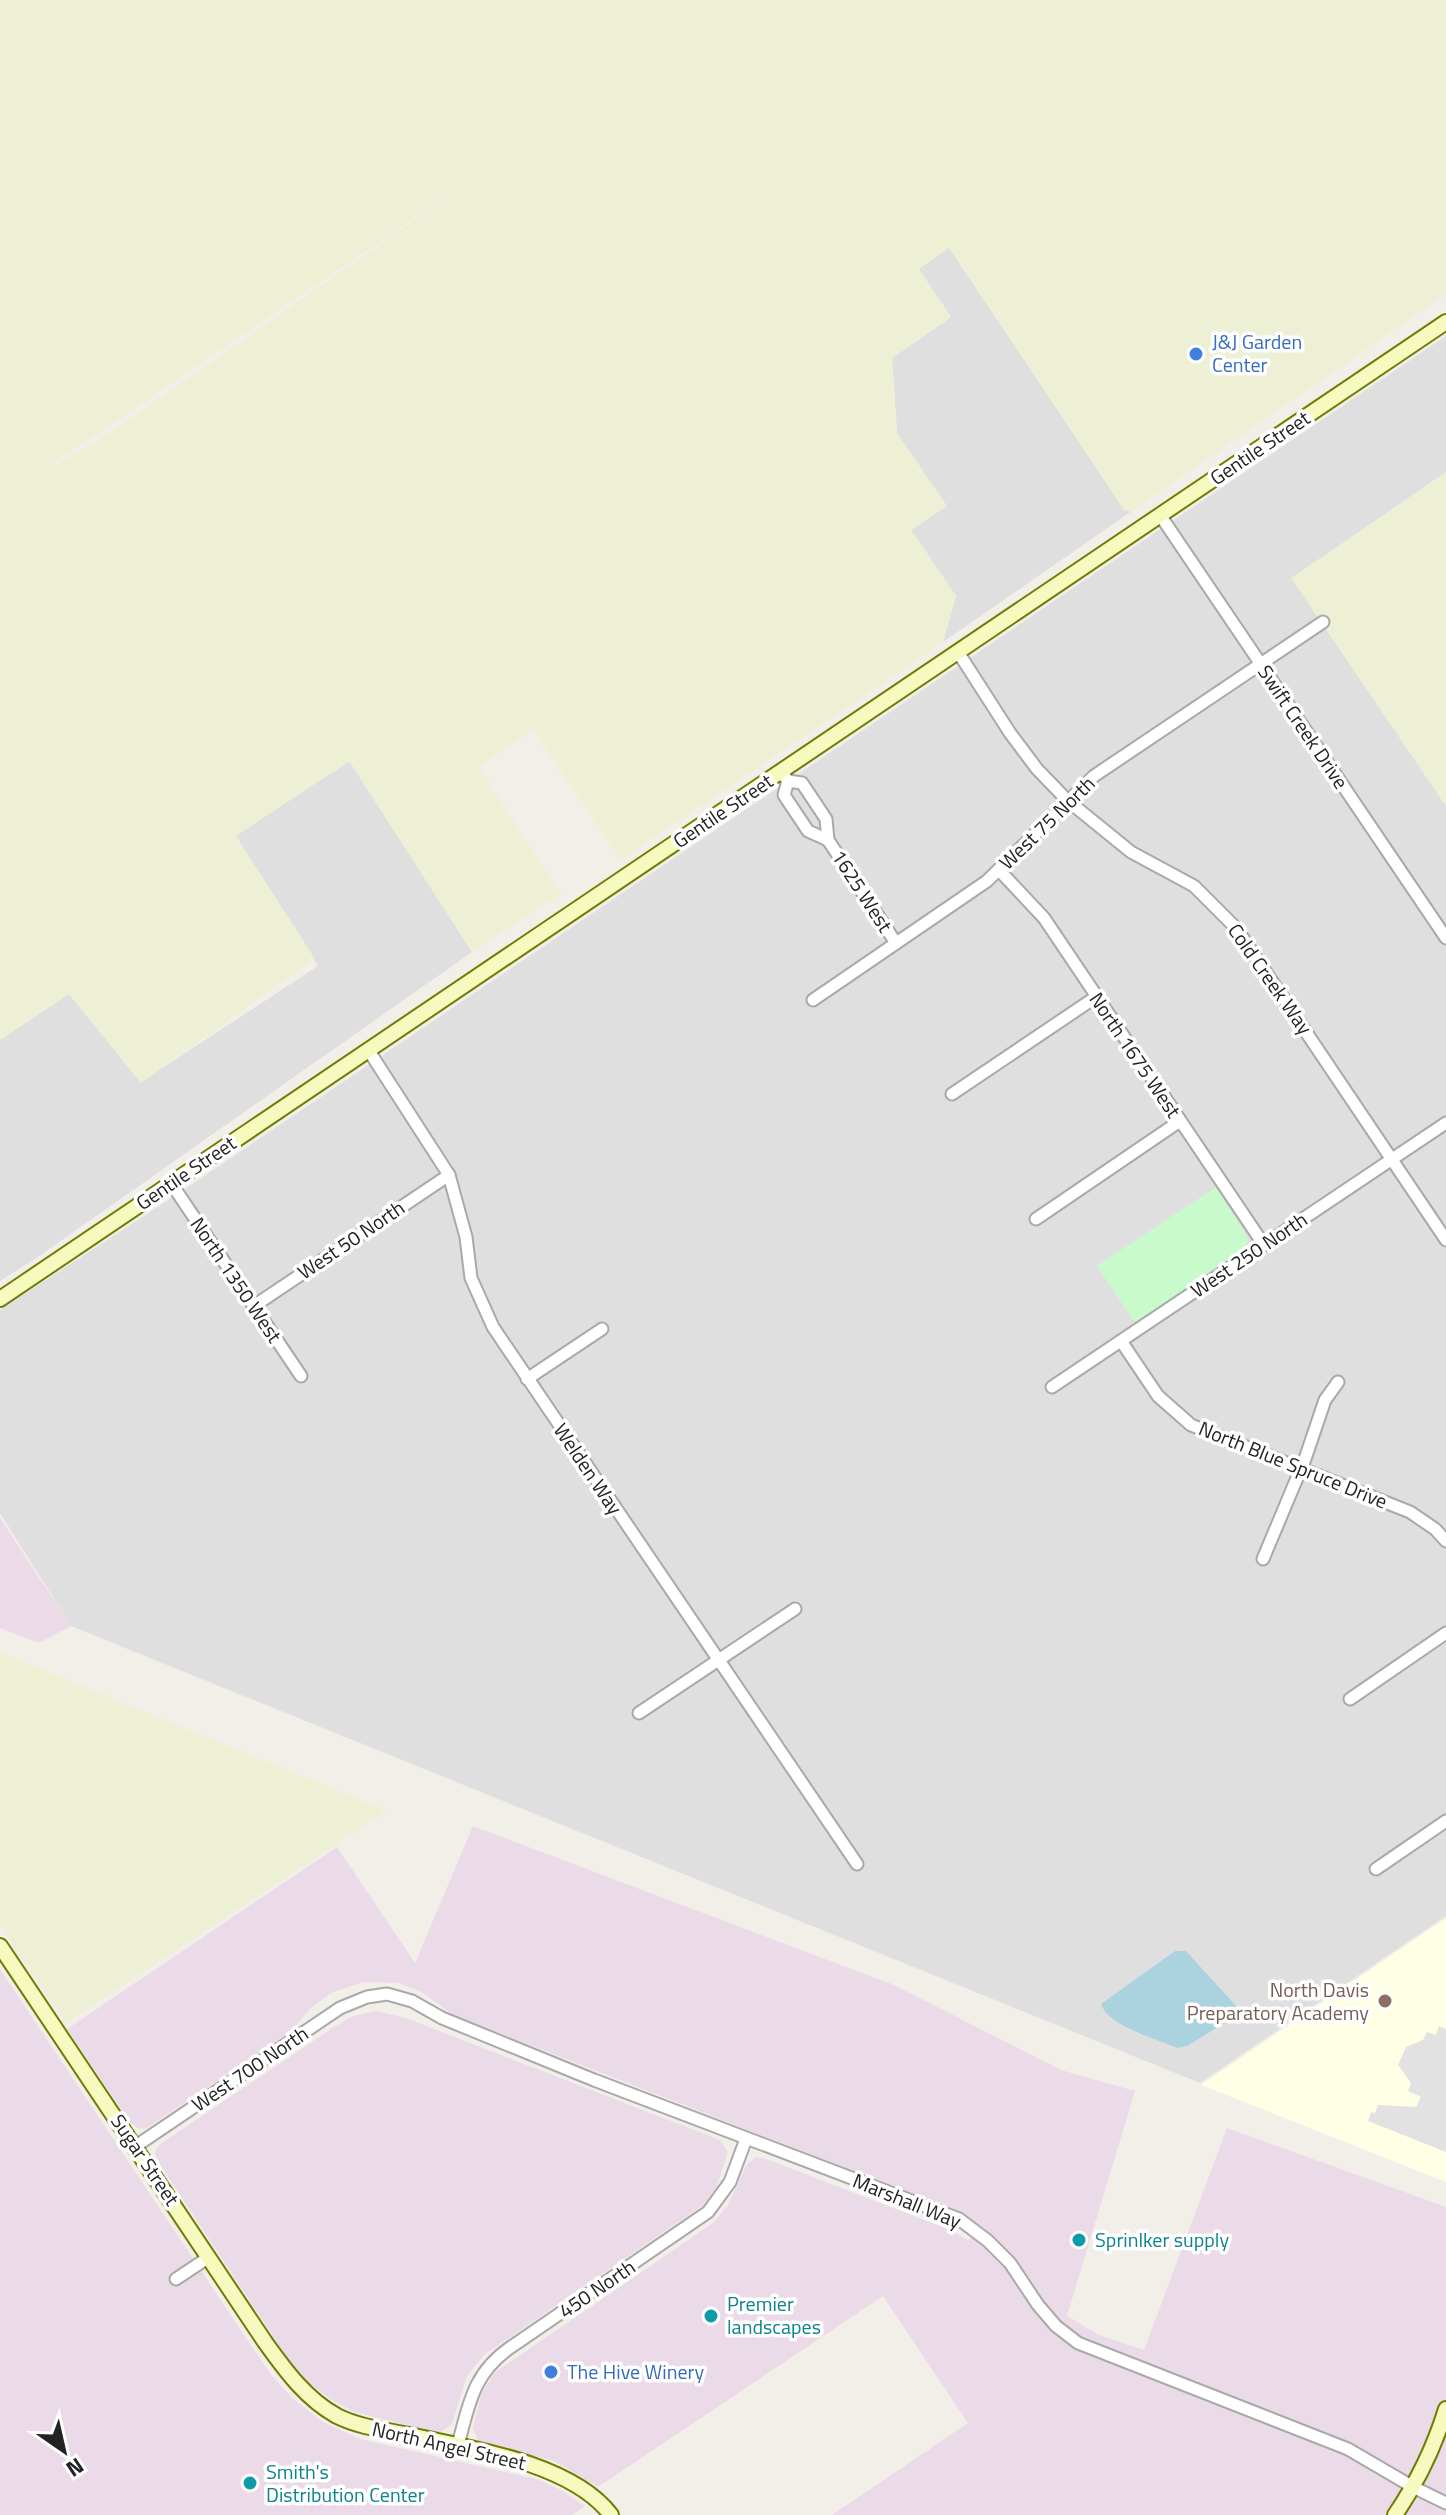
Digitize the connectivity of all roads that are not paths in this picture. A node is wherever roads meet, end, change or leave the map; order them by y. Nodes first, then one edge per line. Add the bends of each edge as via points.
1 (1446, 322) edge
2 (1160, 515) junction
3 (1323, 622) dead end
4 (958, 652) junction
5 (1260, 664) junction
6 (784, 776) junction
7 (1067, 800) junction
8 (828, 840) junction
9 (999, 870) junction
10 (1446, 938) edge
11 (896, 943) junction
12 (1096, 997) junction
13 (813, 1000) dead end
14 (369, 1051) junction
15 (952, 1094) dead end
16 (1180, 1121) junction
17 (1446, 1123) edge
18 (1393, 1159) junction
19 (449, 1175) junction
20 (171, 1183) junction
21 (1036, 1219) dead end
22 (1446, 1240) edge
23 (1264, 1245) junction
24 (0, 1299) edge
25 (254, 1306) junction
26 (602, 1329) dead end
27 (1121, 1341) junction
28 (301, 1376) dead end
29 (527, 1379) junction
30 (1338, 1382) dead end
31 (1052, 1387) dead end
32 (1301, 1469) junction
33 (1446, 1541) edge
34 (1263, 1559) dead end
35 (795, 1609) dead end
36 (1446, 1633) edge
37 (718, 1660) junction
38 (1350, 1699) dead end
39 (639, 1713) dead end
40 (1446, 1821) edge
41 (857, 1864) dead end
42 (1376, 1869) dead end
43 (0, 1946) edge
44 (367, 1997) joint
45 (746, 2139) junction
46 (136, 2146) junction
47 (209, 2257) junction
48 (176, 2279) dead end
49 (289, 2375) joint
50 (1446, 2409) edge
51 (458, 2445) junction
52 (1413, 2487) junction
53 (1446, 2503) edge
54 (611, 2515) edge
55 (1395, 2515) edge

1 - 2 main road, Gentile Street
2 - 4 main road, Gentile Street
2 - 5 street, Swift Creek Drive
3 - 5 street, West 75 North
4 - 6 main road, Gentile Street
4 - 7 street, Cold Creek Way via 1010,733
5 - 7 street, West 75 North via 1094,776
5 - 10 street, Swift Creek Drive
6 - 8 street, 1625 West via 802,783 826,819
6 - 8 street, 1625 West via 784,795 808,831
6 - 14 main road, Gentile Street
7 - 9 street, West 75 North
7 - 18 street, Cold Creek Way via 1131,852 1194,886 1236,928
8 - 11 street, 1625 West
9 - 11 street, West 75 North
9 - 12 street, North 1675 West via 1044,918
11 - 13 street, West 75 North
12 - 15 street
12 - 16 street, North 1675 West
14 - 19 street, Welden Way
14 - 20 main road, Gentile Street
16 - 21 street
16 - 23 street, North 1675 West
17 - 18 street, West 250 North
18 - 22 street, Cold Creek Way
18 - 23 street, West 250 North
19 - 25 street, West 50 North
19 - 29 street, Welden Way via 471,1278 493,1327
20 - 24 main road, Gentile Street
20 - 25 street, North 1350 West
23 - 27 street, West 250 North
25 - 28 street, North 1350 West
26 - 29 street
27 - 31 street, West 250 North
27 - 32 street, North Blue Spruce Drive via 1158,1396 1191,1425
29 - 37 street, Welden Way
30 - 32 street via 1325,1400
32 - 33 street, North Blue Spruce Drive via 1410,1512
32 - 34 street
35 - 37 street
36 - 38 street
37 - 39 street
37 - 41 street, Welden Way
40 - 42 street
43 - 46 main road, Sugar Street
44 - 45 street, Marshall Way via 387,1994 412,2001 442,2018
44 - 46 street, West 700 North via 340,2008
45 - 51 street, 450 North via 730,2182 708,2212 491,2363 473,2390
45 - 52 street, Marshall Way via 959,2219 1010,2263 1038,2305 1078,2343 1348,2449
46 - 47 main road, Sugar Street
47 - 48 street
47 - 49 main road, Sugar Street
49 - 51 main road, North Angel Street via 338,2416
50 - 52 main road
51 - 54 main road, North Angel Street via 559,2474 600,2500
52 - 53 street, Marshall Way
52 - 55 main road

